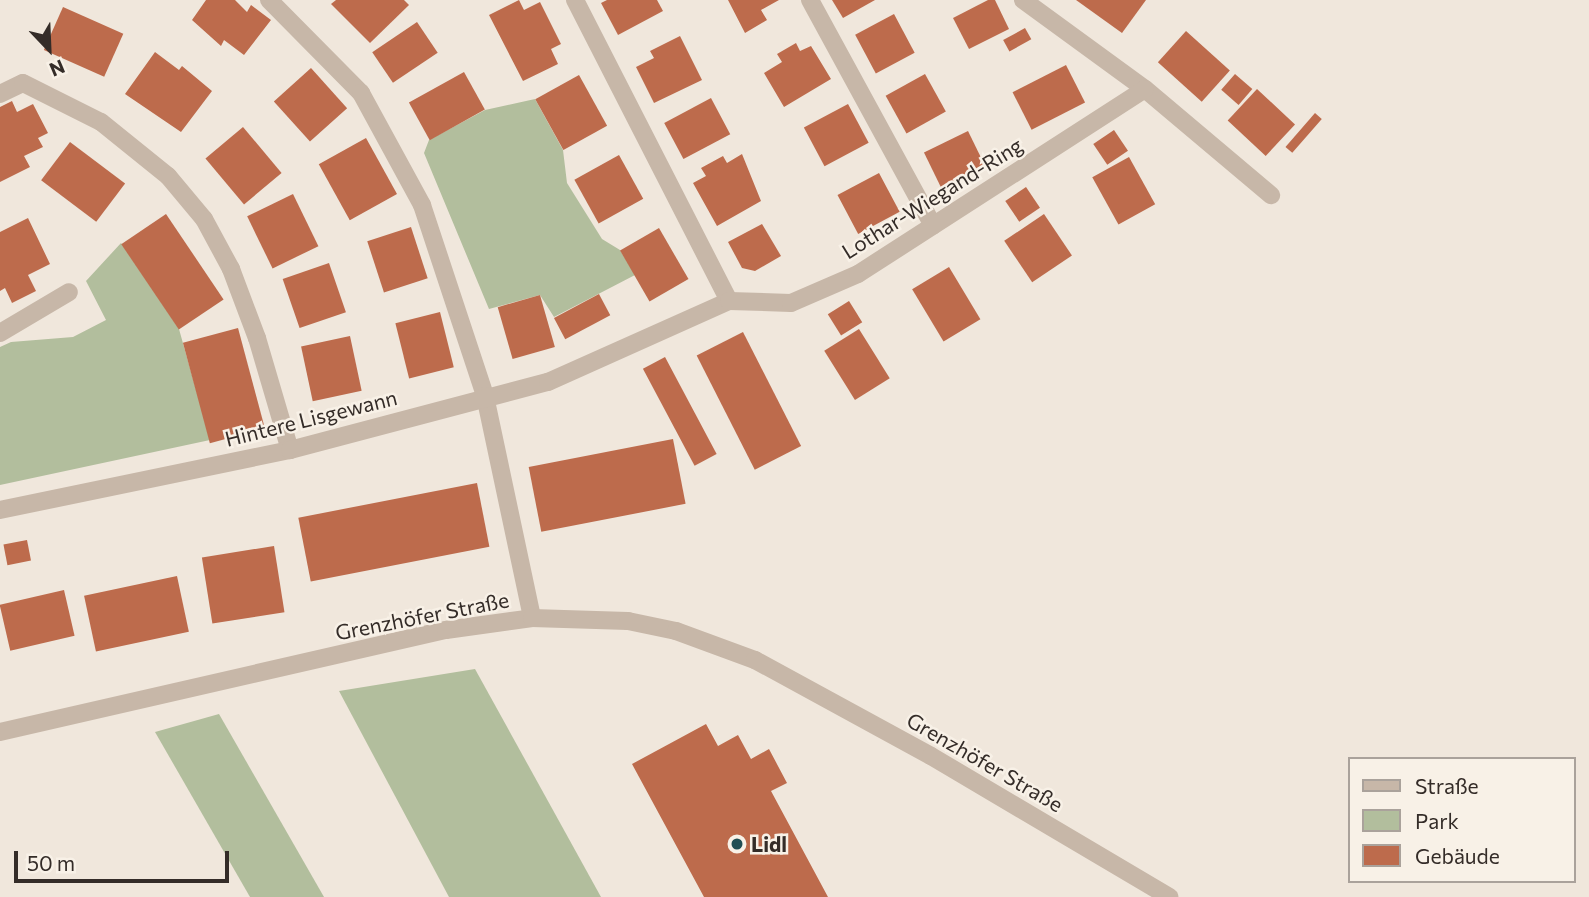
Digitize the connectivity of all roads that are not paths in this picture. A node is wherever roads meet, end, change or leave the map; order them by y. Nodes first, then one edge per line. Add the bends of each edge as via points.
1 (269, 0) edge
2 (575, 0) edge
3 (810, 0) edge
4 (1023, 0) edge
5 (1145, 89) junction
6 (0, 94) edge
7 (1271, 195) dead end
8 (933, 226) junction
9 (69, 292) dead end
10 (729, 301) junction
11 (0, 333) edge
12 (625, 348) joint
13 (485, 396) junction
14 (290, 450) junction
15 (0, 510) edge
16 (532, 618) junction
17 (0, 732) edge
18 (1169, 897) edge

1 - 13 street via 361,93 401,163 444,263
2 - 10 street
3 - 8 street
4 - 5 street
5 - 7 street
5 - 8 street, Lothar-Wiegand-Ring
6 - 14 street via 23,83 101,122 168,176 190,202 231,269
8 - 10 street, Lothar-Wiegand-Ring via 858,274 791,303
9 - 11 street
10 - 12 street, Lothar-Wiegand-Ring
12 - 13 street, Hintere Lisgewann via 548,383
13 - 14 street, Hintere Lisgewann
13 - 16 street
14 - 15 street, Hintere Lisgewann
16 - 17 street, Grenzhöfer Straße via 446,630
16 - 18 street, Grenzhöfer Straße via 628,621 676,631 755,660 931,755

